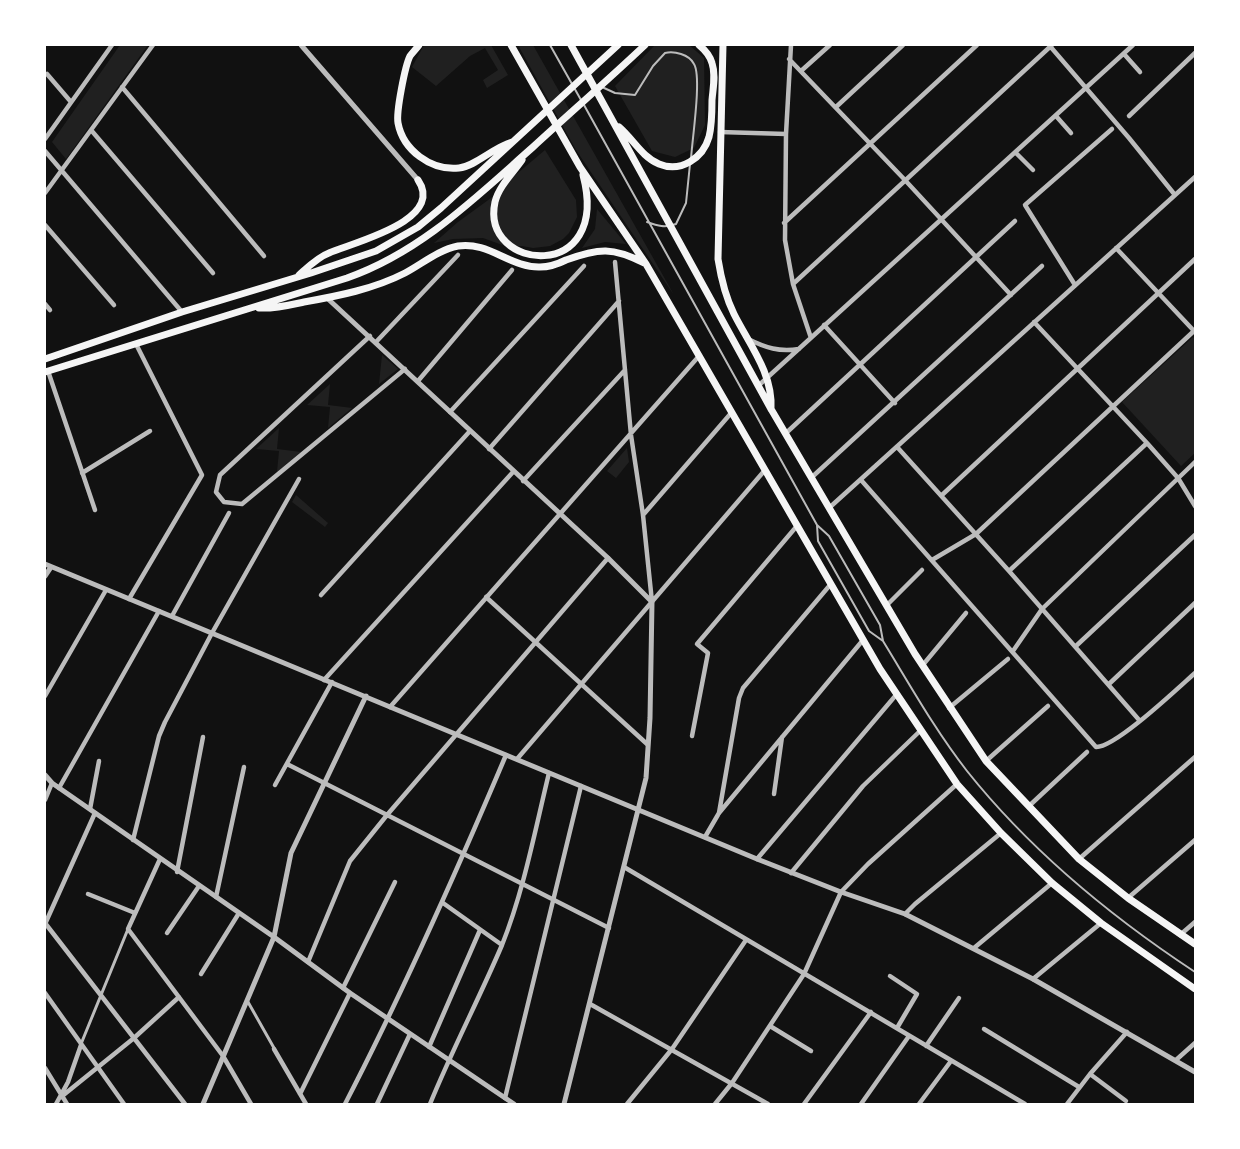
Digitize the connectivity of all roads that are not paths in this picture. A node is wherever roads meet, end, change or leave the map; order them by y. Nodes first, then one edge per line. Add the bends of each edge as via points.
1 (112, 45) edge
2 (153, 45) edge
3 (301, 45) edge
4 (419, 45) edge
5 (550, 45) edge
6 (571, 45) edge
7 (645, 45) edge
8 (699, 45) edge
9 (723, 45) edge
10 (791, 45) edge
11 (830, 45) edge
12 (903, 45) edge
13 (977, 45) edge
14 (1133, 45) edge
15 (615, 46) edge
16 (1050, 46) edge
17 (511, 47) edge
18 (1195, 53) edge
19 (1124, 54) junction
20 (789, 59) junction
21 (801, 71) junction
22 (1140, 72) dead end
23 (47, 74) dead end
24 (592, 82) junction
25 (122, 87) junction
26 (1086, 88) junction
27 (71, 102) junction
28 (836, 107) junction
29 (1056, 116) junction
30 (1129, 116) dead end
31 (615, 124) junction
32 (1112, 129) dead end
33 (91, 130) junction
34 (720, 132) junction
35 (1071, 133) dead end
36 (786, 134) junction
37 (45, 139) edge
38 (514, 142) junction
39 (871, 144) junction
40 (45, 151) edge
41 (526, 152) junction
42 (1016, 153) junction
43 (580, 167) junction
44 (62, 170) junction
45 (1033, 170) dead end
46 (1195, 177) edge
47 (904, 179) junction
48 (417, 180) joint
49 (45, 194) edge
50 (1175, 195) junction
51 (941, 219) junction
52 (1015, 221) dead end
53 (647, 222) junction
54 (784, 223) junction
55 (45, 225) edge
56 (1116, 248) junction
57 (458, 255) dead end
58 (264, 256) dead end
59 (977, 258) junction
60 (1195, 259) edge
61 (615, 262) dead end
62 (646, 264) junction
63 (584, 266) dead end
64 (1042, 266) dead end
65 (512, 270) dead end
66 (213, 273) dead end
67 (297, 278) junction
68 (793, 284) junction
69 (1075, 285) junction
70 (1159, 293) junction
71 (1011, 295) junction
72 (327, 298) junction
73 (619, 301) junction
74 (45, 304) edge
75 (114, 305) dead end
76 (254, 307) junction
77 (50, 310) dead end
78 (182, 312) junction
79 (1034, 322) junction
80 (824, 325) junction
81 (1195, 331) edge
82 (370, 336) junction
83 (747, 338) junction
84 (811, 338) junction
85 (376, 342) junction
86 (136, 344) junction
87 (799, 349) junction
88 (699, 356) junction
89 (45, 359) edge
90 (861, 364) junction
91 (1078, 368) junction
92 (405, 369) junction
93 (625, 370) junction
94 (46, 372) edge
95 (768, 378) junction
96 (418, 381) junction
97 (758, 386) junction
98 (895, 403) junction
99 (1112, 405) junction
100 (771, 409) junction
101 (450, 412) junction
102 (732, 412) junction
103 (150, 431) dead end
104 (470, 431) junction
105 (785, 434) junction
106 (631, 435) junction
107 (1148, 442) junction
108 (897, 448) junction
109 (489, 449) junction
110 (1195, 462) edge
111 (765, 470) junction
112 (82, 472) junction
113 (513, 472) junction
114 (811, 478) junction
115 (1178, 478) junction
116 (299, 479) dead end
117 (861, 480) junction
118 (524, 481) junction
119 (942, 495) junction
120 (1195, 506) edge
121 (829, 508) junction
122 (95, 510) dead end
123 (229, 513) dead end
124 (559, 515) junction
125 (643, 516) junction
126 (817, 525) junction
127 (796, 527) junction
128 (976, 534) junction
129 (1195, 535) edge
130 (608, 558) junction
131 (932, 560) junction
132 (48, 565) edge
133 (922, 570) dead end
134 (1009, 571) junction
135 (45, 576) edge
136 (830, 585) junction
137 (106, 590) junction
138 (321, 595) dead end
139 (486, 597) junction
140 (129, 599) junction
141 (652, 602) junction
142 (1195, 603) edge
143 (887, 605) junction
144 (1042, 609) junction
145 (159, 611) junction
146 (966, 613) dead end
147 (172, 616) junction
148 (212, 633) junction
149 (863, 640) junction
150 (535, 641) junction
151 (882, 641) junction
152 (1076, 646) junction
153 (1013, 651) junction
154 (1008, 659) dead end
155 (922, 666) junction
156 (1195, 673) edge
157 (324, 680) junction
158 (332, 682) junction
159 (581, 684) junction
160 (1109, 684) junction
161 (896, 695) junction
162 (45, 696) edge
163 (366, 696) junction
164 (1048, 706) dead end
165 (390, 707) junction
166 (949, 708) junction
167 (1140, 721) junction
168 (920, 731) junction
169 (457, 735) junction
170 (692, 736) dead end
171 (203, 737) dead end
172 (782, 737) junction
173 (648, 744) junction
174 (1087, 752) dead end
175 (506, 755) junction
176 (1195, 757) edge
177 (517, 759) junction
178 (99, 761) dead end
179 (986, 761) junction
180 (287, 764) junction
181 (244, 766) dead end
182 (549, 773) junction
183 (45, 775) edge
184 (52, 783) junction
185 (324, 784) junction
186 (957, 784) junction
187 (275, 785) dead end
188 (581, 786) junction
189 (59, 788) junction
190 (774, 794) dead end
191 (45, 800) edge
192 (1029, 806) junction
193 (93, 811) junction
194 (638, 811) junction
195 (719, 813) junction
196 (387, 814) junction
197 (1001, 832) junction
198 (705, 837) junction
199 (132, 840) junction
200 (1195, 840) edge
201 (465, 854) junction
202 (160, 859) junction
203 (757, 859) junction
204 (1079, 859) junction
205 (624, 867) junction
206 (177, 872) junction
207 (791, 873) junction
208 (395, 882) dead end
209 (521, 883) junction
210 (1052, 883) junction
211 (199, 886) junction
212 (841, 892) junction
213 (88, 894) dead end
214 (216, 897) junction
215 (1128, 898) junction
216 (554, 900) junction
217 (443, 903) junction
218 (135, 913) junction
219 (239, 913) junction
220 (905, 914) junction
221 (1195, 922) edge
222 (1101, 923) junction
223 (45, 924) edge
224 (609, 928) junction
225 (128, 929) junction
226 (480, 930) junction
227 (167, 933) dead end
228 (1180, 935) junction
229 (274, 937) junction
230 (746, 940) junction
231 (1195, 944) edge
232 (501, 945) junction
233 (974, 948) junction
234 (308, 962) junction
235 (1195, 972) edge
236 (201, 974) dead end
237 (804, 974) junction
238 (890, 976) dead end
239 (1033, 979) junction
240 (343, 988) junction
241 (1195, 989) edge
242 (45, 993) edge
243 (350, 993) junction
244 (100, 994) junction
245 (179, 997) junction
246 (959, 998) dead end
247 (246, 1001) junction
248 (590, 1004) junction
249 (871, 1012) junction
250 (389, 1020) junction
251 (770, 1026) junction
252 (897, 1028) junction
253 (984, 1029) dead end
254 (1127, 1032) junction
255 (410, 1034) junction
256 (909, 1036) junction
257 (134, 1038) junction
258 (1195, 1043) edge
259 (81, 1045) junction
260 (926, 1046) junction
261 (429, 1047) junction
262 (274, 1049) joint
263 (672, 1050) junction
264 (811, 1052) dead end
265 (223, 1056) junction
266 (448, 1060) junction
267 (1176, 1060) junction
268 (951, 1061) junction
269 (45, 1068) edge
270 (97, 1068) junction
271 (1195, 1072) edge
272 (1090, 1074) junction
273 (732, 1083) junction
274 (1079, 1087) junction
275 (300, 1094) junction
276 (61, 1097) junction
277 (505, 1098) junction
278 (1014, 1098) junction
279 (1126, 1101) dead end
280 (56, 1104) edge
281 (66, 1104) edge
282 (124, 1104) edge
283 (185, 1104) edge
284 (203, 1104) edge
285 (251, 1104) edge
286 (306, 1104) edge
287 (345, 1104) edge
288 (377, 1104) edge
289 (430, 1104) edge
290 (514, 1104) edge
291 (564, 1104) edge
292 (627, 1104) edge
293 (715, 1104) edge
294 (768, 1104) edge
295 (804, 1104) edge
296 (861, 1104) edge
297 (919, 1104) edge
298 (1009, 1104) edge
299 (1025, 1104) edge
300 (1067, 1104) edge

1 - 27 street
2 - 25 street
3 - 48 street
4 - 38 main road via 410,56 398,107 398,125 407,144 432,164 459,168
5 - 53 lane
6 - 24 main road
7 - 41 main road
8 - 31 main road via 710,58 714,74 710,134 697,156 680,166 661,165 643,154
9 - 34 main road
10 - 20 street
11 - 21 street
12 - 28 street
13 - 39 street
14 - 19 street
15 - 38 main road
16 - 26 street
16 - 47 street
17 - 43 main road
18 - 30 street
19 - 22 street
19 - 26 street
20 - 21 street
20 - 36 street
21 - 28 street
23 - 27 street
24 - 31 main road
24 - 53 lane via 615,93 631,95 637,93 664,53 681,54 696,65 698,84 686,203 676,224 667,228
25 - 33 street
25 - 58 street
26 - 29 street
26 - 50 street
27 - 37 street
28 - 39 street
29 - 35 street
29 - 42 street
31 - 97 main road
32 - 69 street via 1025,205
33 - 44 street
33 - 66 street
34 - 36 street
34 - 83 main road via 718,259 732,310
36 - 54 street
38 - 67 main road via 418,227 376,251
39 - 47 street
39 - 54 street
40 - 44 street
41 - 43 main road via 500,190 494,213 500,232 519,252 536,256 561,252 583,230 588,205
41 - 76 main road via 453,217 383,264
42 - 45 street
42 - 51 street
43 - 62 main road
44 - 49 street
44 - 78 street
46 - 50 street
47 - 51 street
47 - 68 street
48 - 67 main road via 422,197 406,219 371,239 327,253
50 - 56 street
51 - 59 street
51 - 80 street
52 - 59 street
53 - 126 lane
54 - 68 street
55 - 75 street
56 - 69 street
56 - 70 street
57 - 85 street
59 - 71 street
59 - 90 street
60 - 70 street
61 - 73 street
62 - 72 main road via 603,249 539,267 467,245 445,250 379,284
62 - 88 main road
63 - 101 street
64 - 71 street
65 - 96 street
67 - 78 main road
68 - 84 street
69 - 79 street
70 - 81 street
70 - 91 street
71 - 98 street
72 - 76 main road
72 - 82 street
73 - 93 street
73 - 109 street
74 - 77 street
76 - 86 main road
78 - 89 main road
79 - 91 street
79 - 108 street
80 - 84 street
80 - 90 street
81 - 99 street
82 - 85 street
82 - 92 street via 220,476 216,492 224,502 242,504
83 - 87 street via 776,351
83 - 95 main road
84 - 87 street
85 - 92 street
86 - 94 main road
86 - 140 street via 202,475
87 - 95 street
88 - 102 main road
88 - 106 street
90 - 98 street
90 - 105 street
91 - 99 street
91 - 119 street
92 - 96 street
93 - 106 street
93 - 118 street
94 - 112 street
95 - 97 street
95 - 100 main road
96 - 101 street
97 - 100 main road
98 - 114 street
99 - 107 street
99 - 128 street
100 - 105 main road
101 - 104 street
102 - 111 main road
102 - 125 street
103 - 112 street
104 - 109 street
104 - 138 street
105 - 114 main road
106 - 124 street
106 - 125 street
107 - 115 street
107 - 134 street
108 - 117 street
108 - 119 street
109 - 113 street
110 - 115 street
111 - 127 main road
111 - 141 street
112 - 122 street
113 - 118 street
113 - 157 street
114 - 121 main road
115 - 120 street
115 - 144 street
116 - 148 street
117 - 121 street
117 - 131 street
118 - 124 street
119 - 128 street
121 - 143 main road
123 - 147 street
124 - 130 street
124 - 139 street
125 - 141 street
126 - 151 lane via 829,536 880,625
126 - 151 lane via 818,541 829,561 869,631
127 - 136 main road
127 - 170 street via 697,644 708,653
128 - 131 street
128 - 134 street
129 - 152 street
130 - 141 street
130 - 150 street
131 - 153 street
132 - 135 street
132 - 137 street
133 - 143 street
134 - 144 street
136 - 149 main road
136 - 195 street via 743,688
137 - 140 street
137 - 162 street
139 - 150 street
139 - 165 street
140 - 145 street
141 - 159 street
141 - 173 street
142 - 160 street
143 - 155 main road
144 - 152 street
144 - 153 street
145 - 147 street
145 - 189 street
146 - 155 street
147 - 148 street
148 - 157 street
148 - 199 street via 159,736
149 - 161 main road
149 - 172 street
150 - 159 street
150 - 169 street
151 - 235 lane via 944,740 1010,819 1099,902
152 - 160 street
153 - 167 street via 1096,747 1105,746
154 - 166 street
155 - 166 main road
156 - 167 street
157 - 158 street
158 - 163 street
158 - 180 street
159 - 173 street
159 - 177 street
160 - 167 street
161 - 168 main road
161 - 203 street
163 - 165 street
163 - 185 street
164 - 179 street
165 - 169 street
166 - 179 main road
168 - 186 main road
168 - 207 street via 863,786
169 - 175 street
169 - 196 street
171 - 206 street
172 - 190 street
172 - 195 street
173 - 194 street via 646,778
174 - 192 street
175 - 177 street
175 - 201 street
176 - 204 street
177 - 182 street
178 - 193 street
179 - 192 main road
180 - 185 street
180 - 187 street
181 - 214 street
182 - 188 street
182 - 209 street
183 - 184 street
184 - 189 street
184 - 191 street
185 - 196 street
185 - 229 street via 291,853
186 - 197 main road
186 - 212 street
188 - 194 street
188 - 216 street
189 - 193 street
192 - 204 main road
193 - 199 street
193 - 223 street
194 - 198 street
194 - 205 street
195 - 198 street
196 - 201 street
196 - 234 street via 350,861
197 - 210 main road
197 - 220 street
198 - 203 street
199 - 202 street
200 - 215 street
201 - 209 street
201 - 217 street
202 - 206 street
202 - 218 street
203 - 207 street
204 - 215 main road
205 - 224 street
205 - 230 street
206 - 211 street
207 - 212 street
208 - 240 street
209 - 216 street
209 - 232 street
210 - 222 main road
210 - 233 street
211 - 214 street
211 - 227 street
212 - 220 street
212 - 237 street
213 - 218 street
214 - 219 street
215 - 228 main road
216 - 224 street
216 - 277 street
217 - 226 street
217 - 250 street
218 - 225 street
219 - 229 street
219 - 236 street
220 - 233 street
221 - 228 street
222 - 239 street
222 - 241 main road
223 - 244 street
224 - 248 street
225 - 244 street
225 - 245 street
226 - 232 street
226 - 261 street
228 - 231 main road
229 - 234 street
229 - 247 street
230 - 237 street
230 - 263 street
232 - 266 street
233 - 239 street
234 - 240 street
237 - 249 street
237 - 251 street
238 - 252 street via 917,994
239 - 254 street
240 - 243 street
242 - 259 street
243 - 250 street
243 - 275 street
244 - 257 street
244 - 259 street
245 - 257 street
245 - 265 street
246 - 260 street
247 - 262 street
247 - 265 street
248 - 263 street
248 - 291 street
249 - 252 street
249 - 295 street
250 - 255 street
250 - 287 street
251 - 264 street
251 - 273 street
252 - 256 street
253 - 274 street
254 - 267 street
254 - 272 street
255 - 261 street
255 - 288 street
256 - 260 street
256 - 296 street
257 - 270 street
257 - 283 street
258 - 267 street
259 - 270 street
259 - 276 street
260 - 268 street
261 - 266 street
262 - 275 street
263 - 273 street
263 - 292 street
265 - 284 street
265 - 285 street
266 - 277 street
266 - 289 street
267 - 271 street
268 - 278 street
268 - 297 street
269 - 276 street
270 - 276 street
270 - 282 street
272 - 274 street
272 - 279 street
273 - 293 street
273 - 294 street
274 - 300 street
275 - 286 street
276 - 280 street
276 - 281 street
277 - 290 street
278 - 298 street
278 - 299 street

